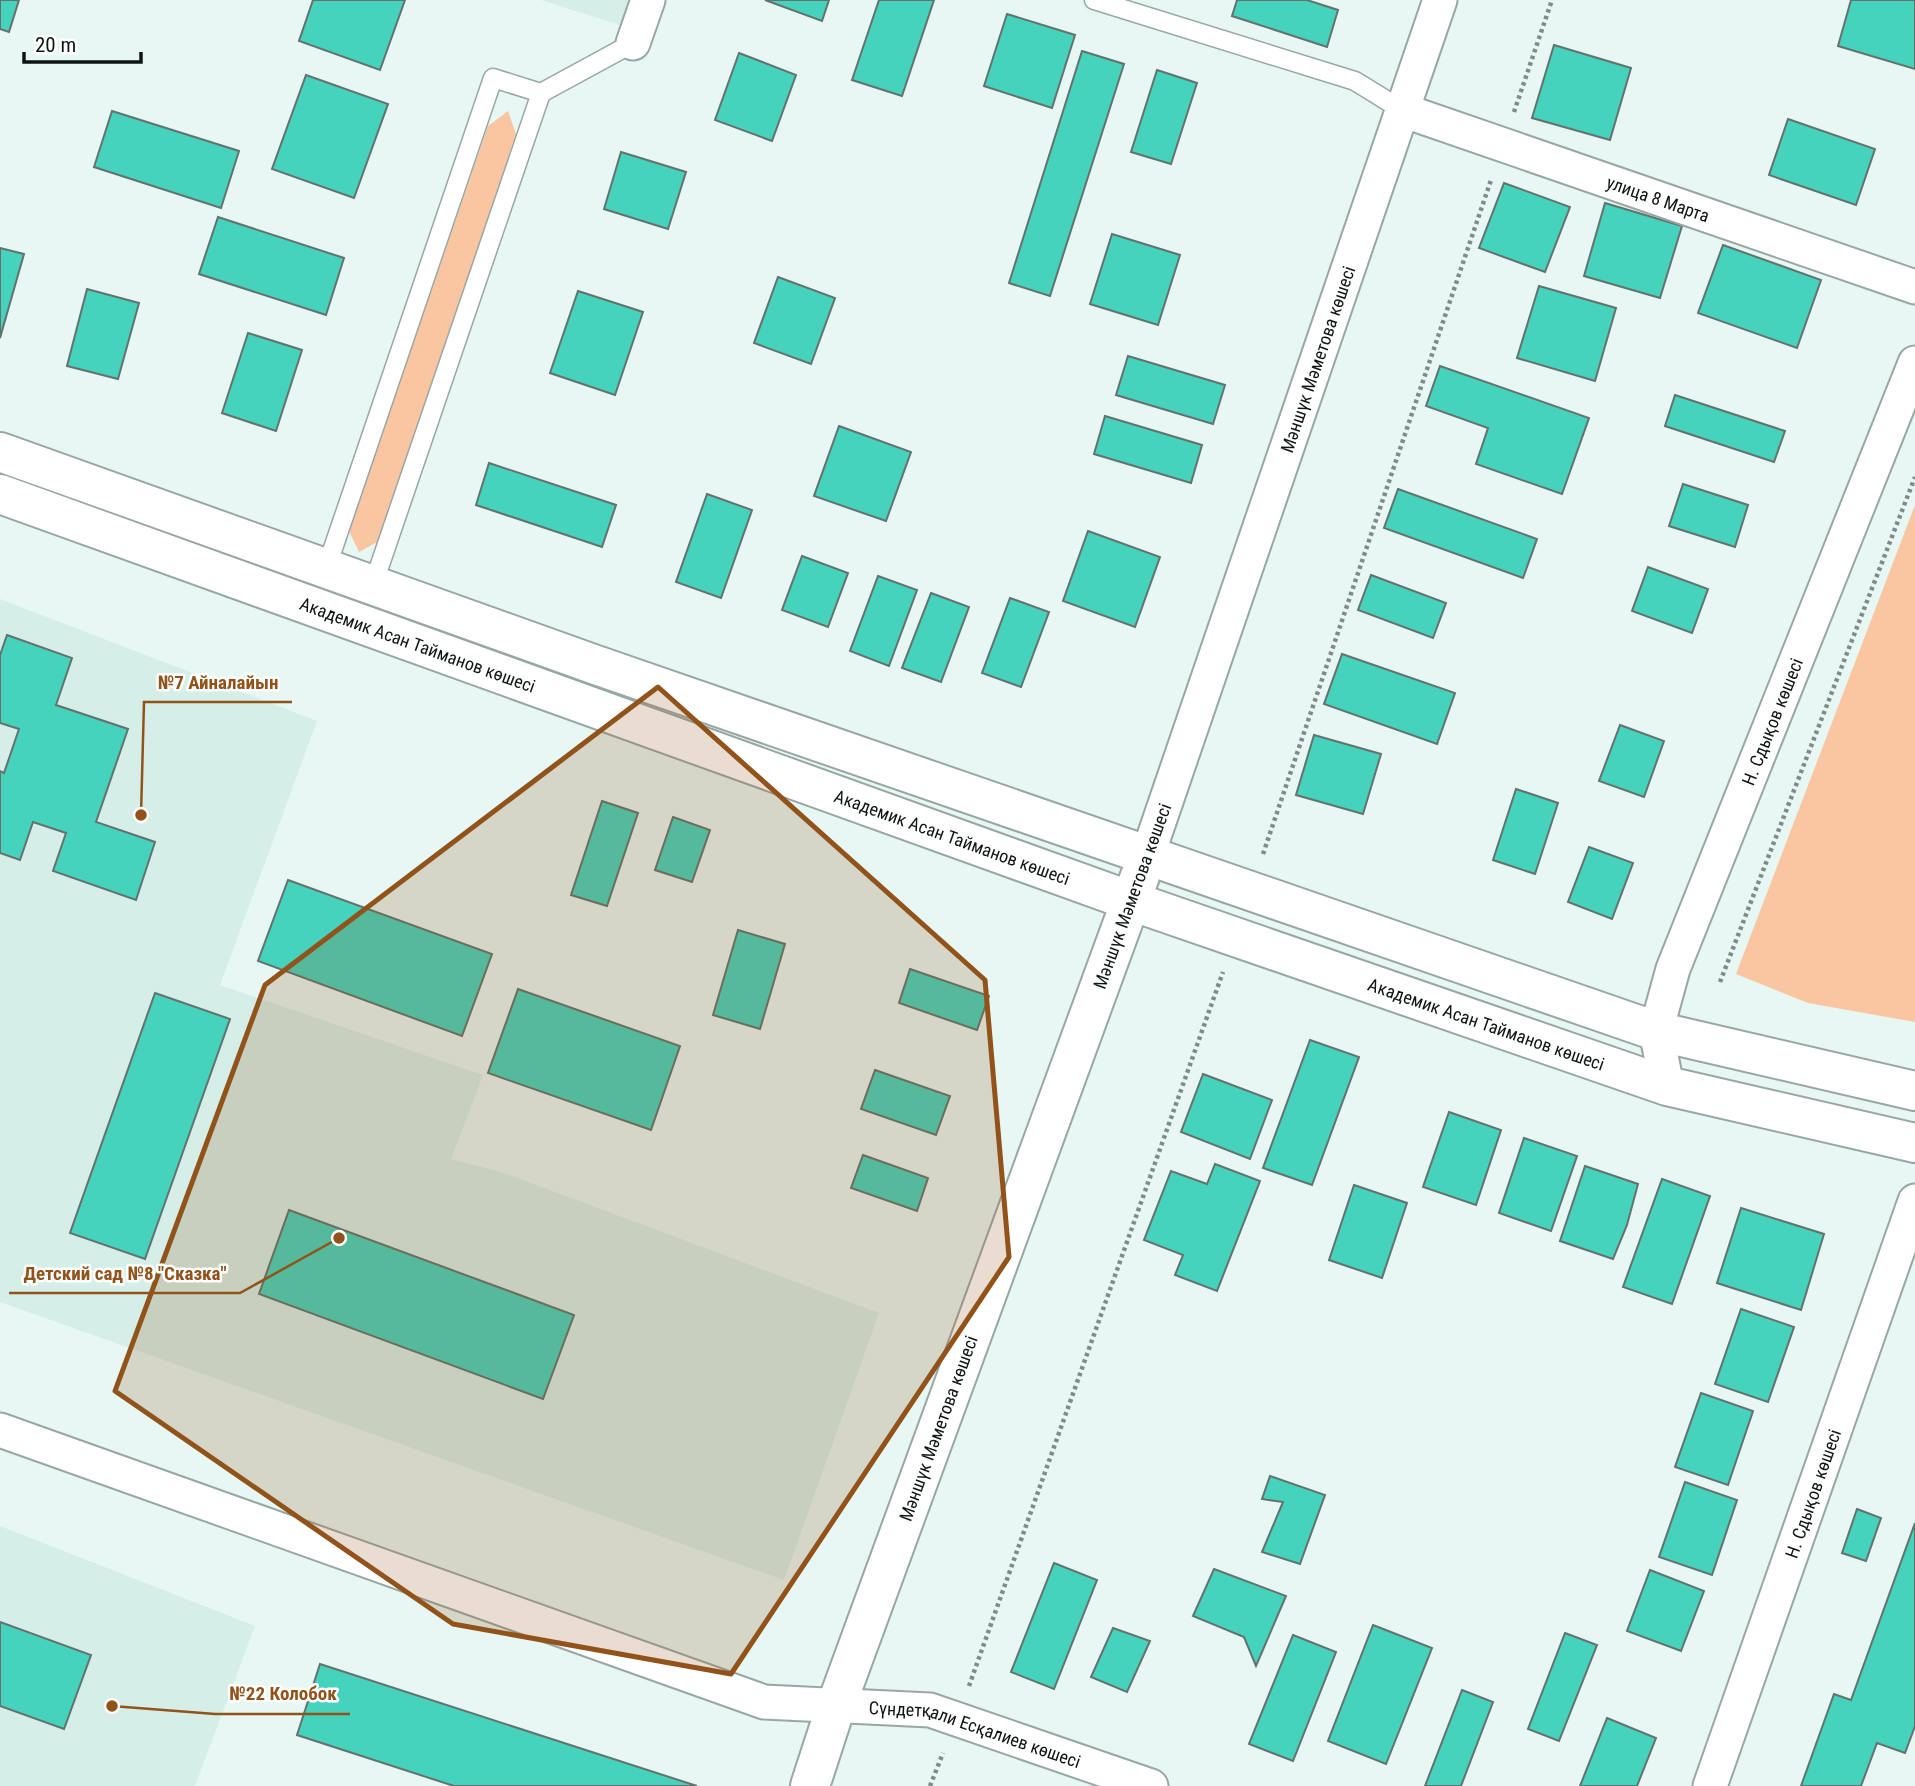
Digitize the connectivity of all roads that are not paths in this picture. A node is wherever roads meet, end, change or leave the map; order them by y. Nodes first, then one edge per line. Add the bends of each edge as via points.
1 (648, 0) edge
2 (1094, 0) edge
3 (1440, 0) edge
4 (633, 43) joint
5 (541, 93) junction
6 (1402, 110) junction
7 (1915, 287) edge
8 (1915, 363) edge
9 (0, 452) edge
10 (0, 494) edge
11 (326, 569) junction
12 (373, 585) junction
13 (1148, 854) junction
14 (1131, 901) junction
15 (1656, 1031) junction
16 (1667, 1086) junction
17 (1915, 1091) edge
18 (1915, 1143) edge
19 (1915, 1201) edge
20 (0, 1430) edge
21 (836, 1706) junction
22 (810, 1786) edge
23 (1151, 1786) edge
24 (1710, 1786) edge

1 - 4 street
2 - 6 lane via 1355,81
3 - 6 street, Мәншүк Мәметова көшесі
4 - 5 lane
5 - 11 lane via 493,78
5 - 12 lane
6 - 7 street, улица 8 Марта
6 - 13 street, Мәншүк Мәметова көшесі
8 - 15 street, Н. Сдықов көшесі via 1673,969
9 - 11 main road
10 - 14 main road, Академик Асан Тайманов көшесі
11 - 12 main road
12 - 13 main road
13 - 14 main road, Мәншүк Мәметова көшесі
13 - 15 main road
14 - 16 main road, Академик Асан Тайманов көшесі
14 - 21 main road, Мәншүк Мәметова көшесі
15 - 16 street, Н. Сдықов көшесі
15 - 17 main road
16 - 18 main road, Академик Асан Тайманов көшесі
19 - 24 street, Н. Сдықов көшесі
20 - 21 street, Сүндетқали Есқалиев көшесі via 764,1702
21 - 22 main road, Мәншүк Мәметова көшесі
21 - 23 street, Сүндетқали Есқалиев көшесі via 930,1710

